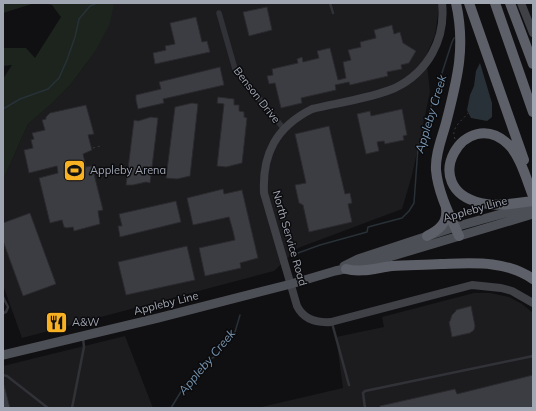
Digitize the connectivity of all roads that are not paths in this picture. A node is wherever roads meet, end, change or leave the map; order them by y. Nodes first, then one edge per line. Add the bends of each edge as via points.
1 (330, 3) edge
2 (442, 3) edge
3 (456, 3) edge
4 (469, 3) edge
5 (495, 3) edge
6 (510, 3) edge
7 (521, 3) edge
8 (219, 13) dead end
9 (333, 13) dead end
10 (533, 33) edge
11 (533, 64) edge
12 (533, 112) edge
13 (284, 129) junction
14 (533, 185) edge
15 (446, 204) junction
16 (531, 205) edge
17 (457, 232) junction
18 (427, 236) junction
19 (346, 268) junction
20 (335, 271) junction
21 (533, 279) edge
22 (291, 284) junction
23 (3, 298) edge
24 (533, 303) edge
25 (3, 313) edge
26 (331, 322) junction
27 (82, 336) junction
28 (3, 355) edge
29 (533, 356) edge
30 (3, 375) edge
31 (349, 385) dead end
32 (48, 408) edge
33 (72, 408) edge
34 (365, 408) edge

1 - 9 lane
2 - 13 street, North Service Road via 438,43 424,66 410,79 382,93 312,109
3 - 15 highway via 461,34 460,61 437,160 437,178
4 - 14 highway
5 - 12 highway
6 - 11 highway
7 - 10 street
8 - 13 street, Benson Drive via 235,69
13 - 22 street, North Service Road via 276,138 267,158 264,193
15 - 17 highway
15 - 18 highway via 444,224
16 - 16 highway via 487,204 459,192 450,170 453,152 459,144 470,137 482,134 503,140 515,153
16 - 17 main road, Appleby Line
17 - 18 main road, Appleby Line
17 - 19 main road, Appleby Line via 360,266
18 - 20 main road, Appleby Line via 358,259
19 - 20 main road, Appleby Line
19 - 21 highway via 356,271 402,265 480,263 515,269
20 - 22 main road, Appleby Line
22 - 26 street, North Service Road via 297,306 304,316 319,323
22 - 27 main road, Appleby Line
23 - 25 lane via 8,307
24 - 26 street, North Service Road via 512,291 486,285 472,285
26 - 31 lane
27 - 28 main road, Appleby Line
27 - 33 lane via 84,347
29 - 34 lane via 365,391
30 - 32 lane

